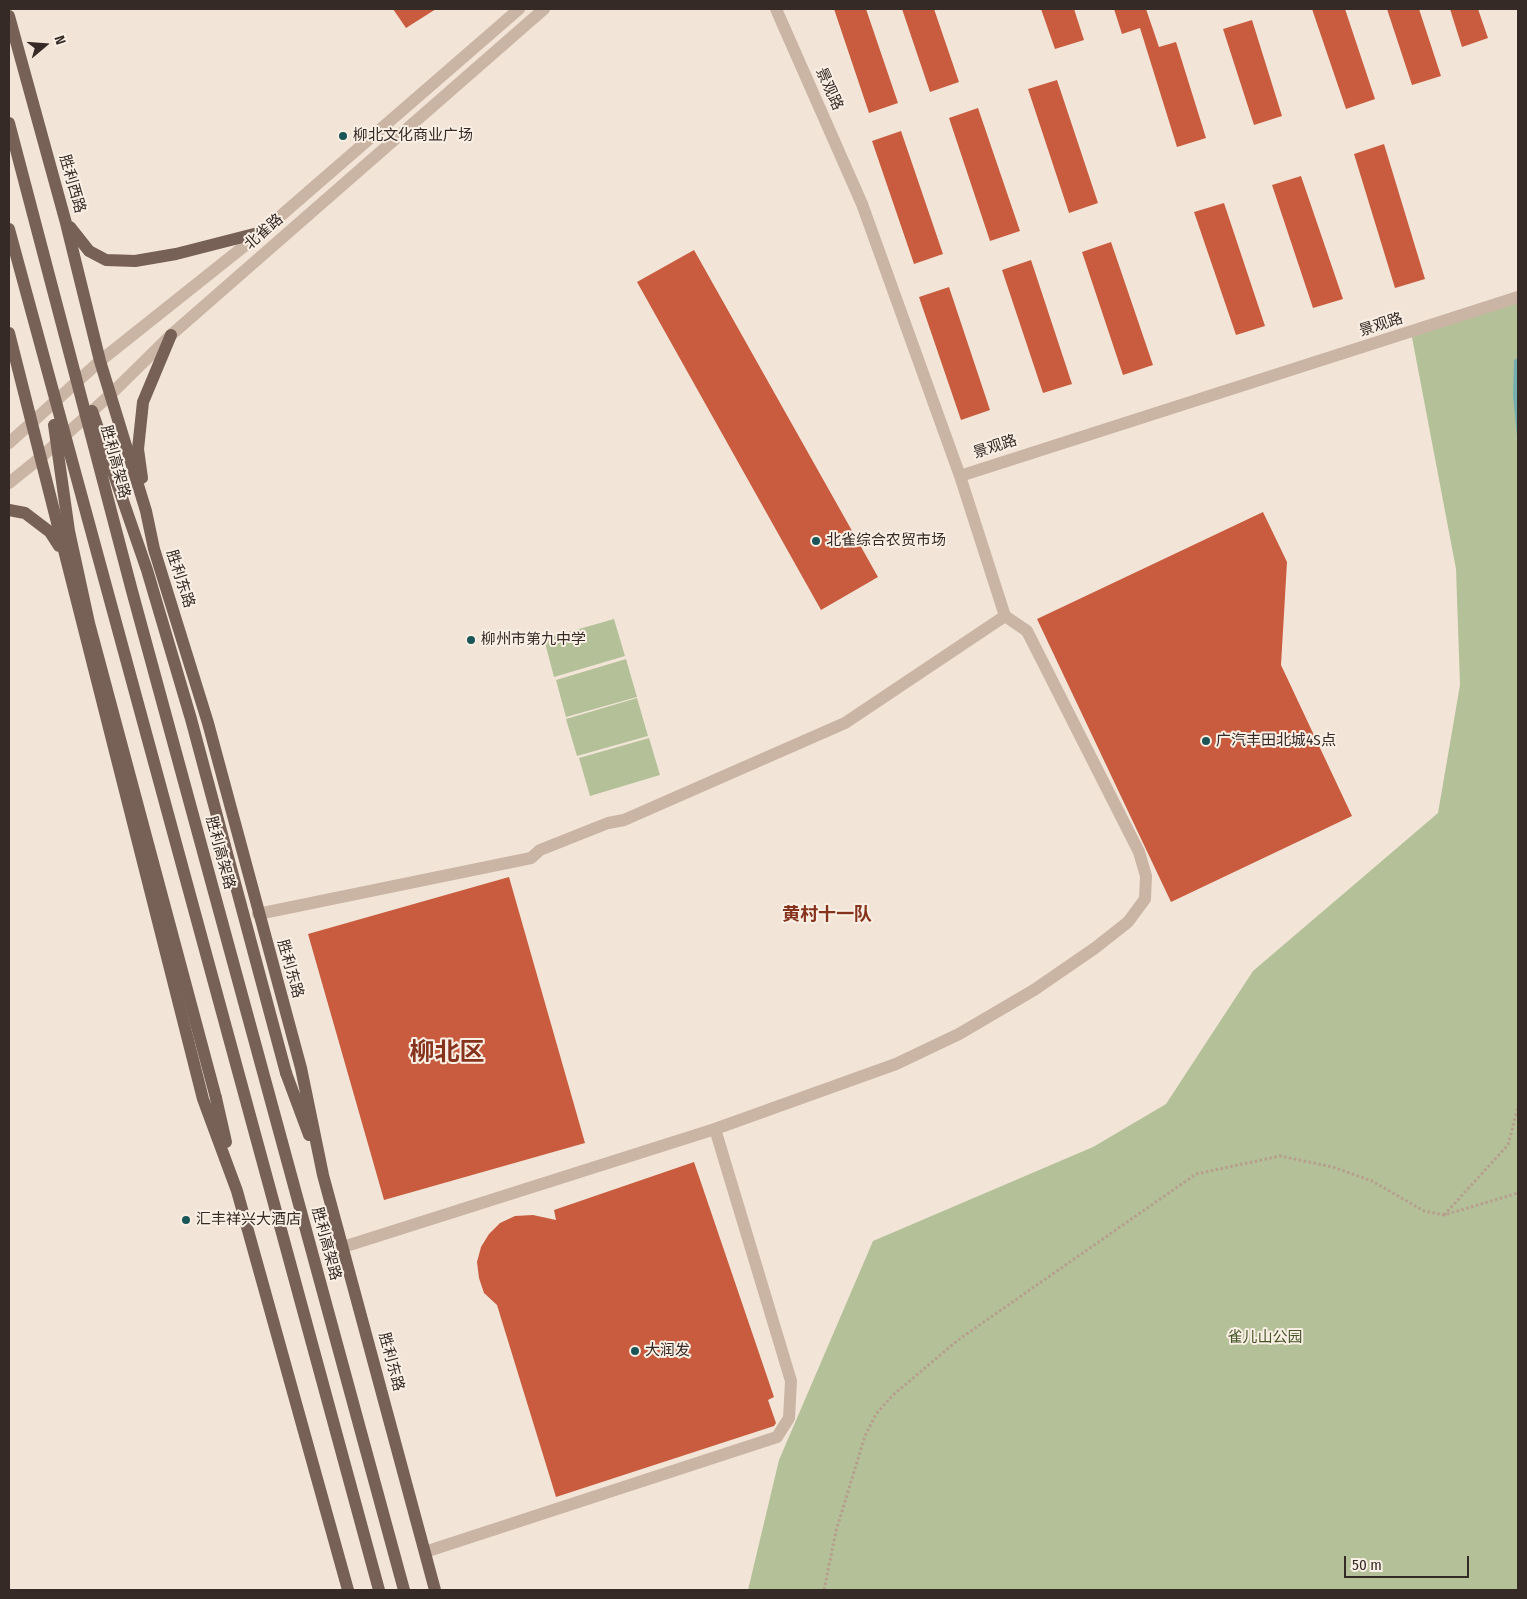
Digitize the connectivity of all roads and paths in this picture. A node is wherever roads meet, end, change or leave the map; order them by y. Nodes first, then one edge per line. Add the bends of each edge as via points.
1 (518, 9) edge
2 (544, 9) edge
3 (776, 9) edge
4 (9, 16) edge
5 (9, 123) edge
6 (66, 223) junction
7 (9, 229) edge
8 (262, 232) junction
9 (1518, 296) edge
10 (9, 333) edge
11 (171, 335) junction
12 (70, 357) junction
13 (100, 362) junction
14 (45, 366) junction
15 (110, 395) junction
16 (33, 423) junction
17 (9, 443) edge
18 (40, 458) junction
19 (960, 476) junction
20 (9, 483) edge
21 (9, 510) edge
22 (146, 510) junction
23 (68, 564) junction
24 (1005, 616) junction
25 (258, 914) junction
26 (1518, 1106) edge
27 (715, 1129) junction
28 (323, 1174) junction
29 (237, 1191) junction
30 (1518, 1193) edge
31 (1444, 1215) junction
32 (343, 1247) junction
33 (425, 1552) junction
34 (348, 1590) edge
35 (378, 1590) edge
36 (404, 1590) edge
37 (435, 1590) edge
38 (824, 1590) edge

1 - 8 street, 北雀路
2 - 11 street, 北雀路
3 - 19 street, 景观路 via 862,204
4 - 6 main road, 胜利西路
5 - 12 main road, 胜利高架路, bridge
6 - 8 main road via 89,251 106,260 135,262
6 - 13 main road, 胜利西路
7 - 14 main road, bridge
8 - 13 street, 北雀路
9 - 19 street, 景观路
10 - 16 main road
11 - 15 street, 北雀路
11 - 22 main road via 143,402 138,448
12 - 28 main road, bridge via 107,451 147,570 191,719 286,1073
12 - 36 main road, 胜利高架路, bridge
13 - 15 main road, 胜利东路
13 - 16 street, 北雀路
14 - 29 main road, bridge via 69,531 89,623 216,1098
14 - 35 main road, bridge
15 - 18 street, 北雀路
15 - 22 main road, 胜利东路
16 - 17 street, 北雀路
16 - 18 main road
18 - 20 street, 北雀路
18 - 23 main road
19 - 24 street
21 - 23 main road via 25,513 50,532
22 - 25 main road, 胜利东路 via 154,549 208,723
23 - 29 main road via 203,1098
24 - 25 street via 845,722 624,820 608,823 540,850 531,858
24 - 27 street via 1027,631 1134,843 1146,876 1145,899 1128,922 1095,948 1034,990 958,1034 896,1064
25 - 28 main road, 胜利东路 via 301,1068
26 - 31 path via 1508,1146
27 - 32 street
27 - 33 street via 791,1381 789,1418 776,1437
28 - 32 main road, 胜利东路
29 - 34 main road
30 - 31 path
31 - 38 path via 1424,1211 1372,1181 1333,1167 1280,1156 1196,1174 958,1340 892,1396 876,1414 865,1436 836,1531
32 - 33 main road, 胜利东路
33 - 37 main road, 胜利东路

